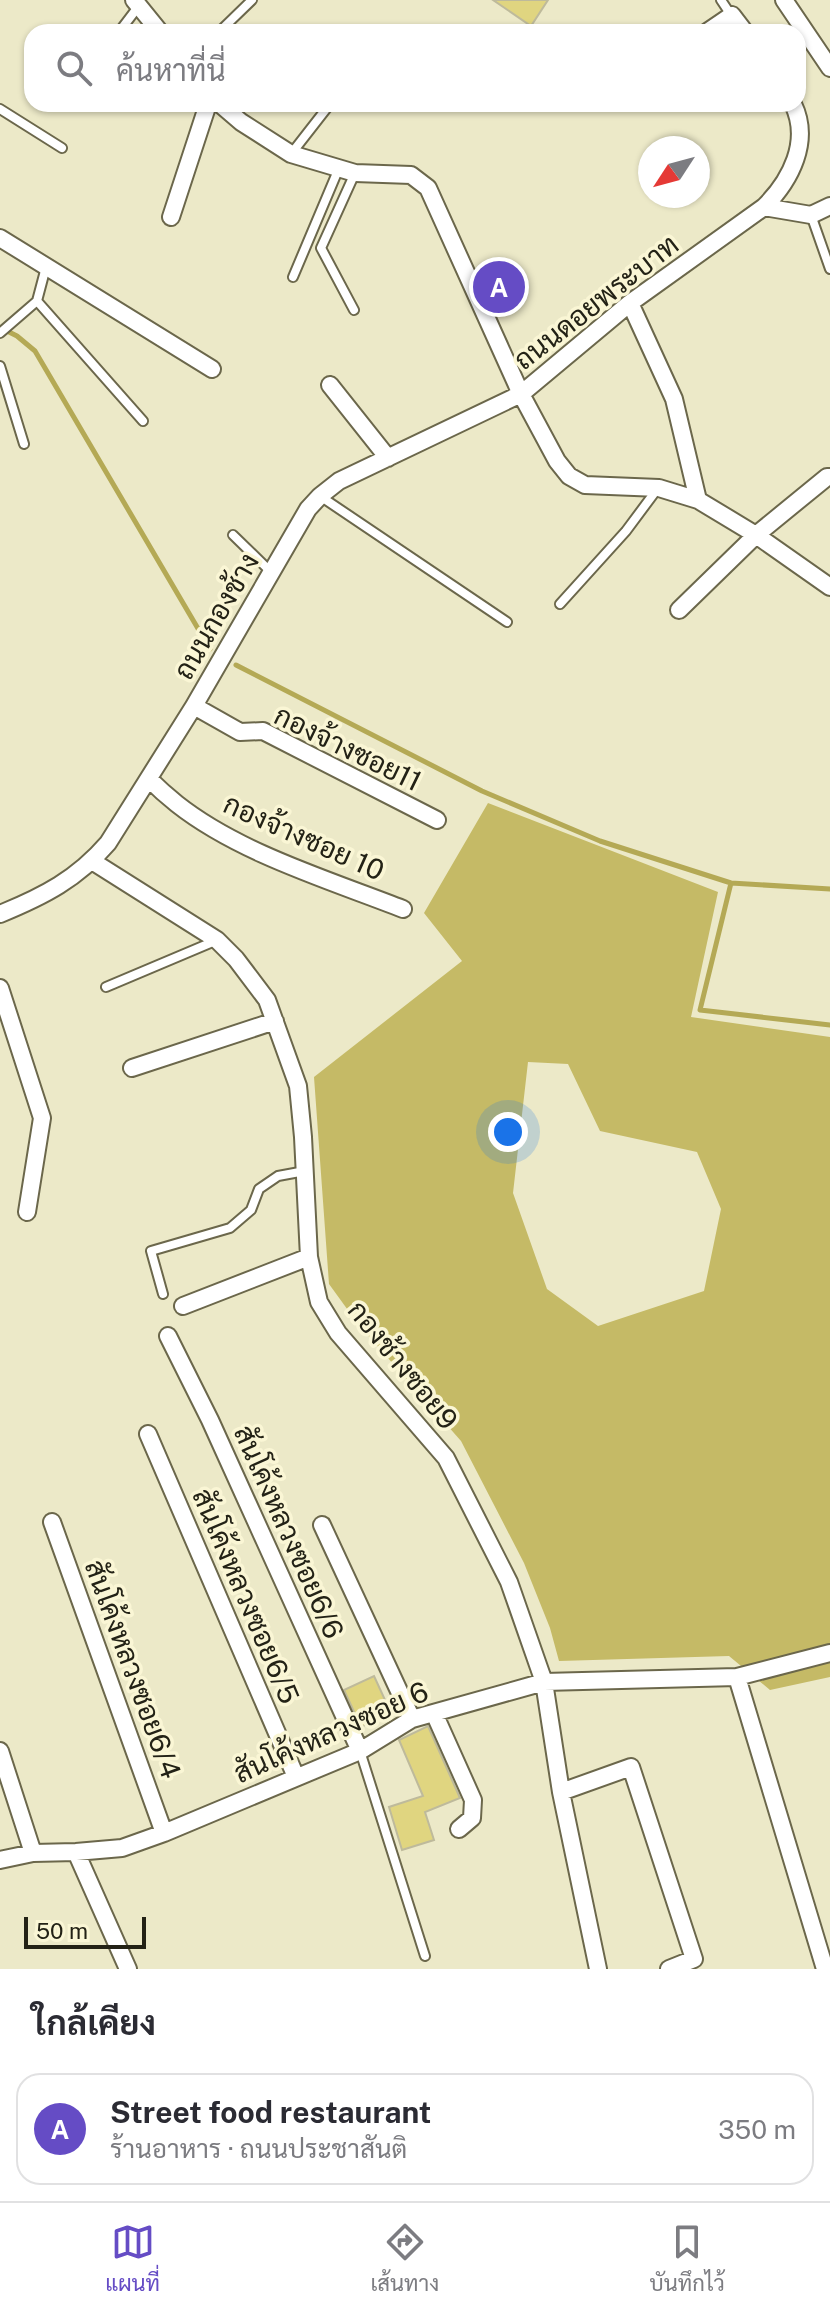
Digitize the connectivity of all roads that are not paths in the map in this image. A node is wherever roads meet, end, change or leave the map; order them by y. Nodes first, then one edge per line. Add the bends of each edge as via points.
1 (252, 0) edge
2 (721, 0) edge
3 (784, 0) edge
4 (136, 3) edge
5 (732, 15) junction
6 (124, 24) edge
7 (153, 24) edge
8 (227, 24) edge
9 (719, 24) edge
10 (739, 24) edge
11 (800, 24) edge
12 (806, 33) edge
13 (830, 68) edge
14 (0, 109) edge
15 (205, 112) edge
16 (229, 112) edge
17 (324, 112) edge
18 (795, 112) edge
19 (62, 148) dead end
20 (291, 154) junction
21 (347, 171) junction
22 (830, 206) edge
23 (764, 207) junction
24 (811, 215) junction
25 (171, 217) dead end
26 (0, 238) edge
27 (46, 267) junction
28 (830, 269) edge
29 (293, 277) dead end
30 (37, 301) junction
31 (630, 303) junction
32 (354, 310) dead end
33 (0, 333) edge
34 (0, 366) edge
35 (212, 369) dead end
36 (330, 385) dead end
37 (521, 394) junction
38 (143, 421) dead end
39 (24, 444) dead end
40 (388, 458) junction
41 (830, 477) edge
42 (659, 488) junction
43 (320, 496) junction
44 (698, 500) junction
45 (233, 535) dead end
46 (756, 535) junction
47 (272, 573) junction
48 (830, 587) edge
49 (560, 604) dead end
50 (679, 610) dead end
51 (507, 622) dead end
52 (194, 706) junction
53 (149, 779) junction
54 (437, 820) dead end
55 (92, 861) junction
56 (403, 909) dead end
57 (0, 914) edge
58 (217, 940) junction
59 (106, 987) dead end
60 (0, 988) edge
61 (275, 1021) junction
62 (132, 1068) dead end
63 (305, 1171) junction
64 (27, 1212) dead end
65 (309, 1257) junction
66 (163, 1294) dead end
67 (183, 1306) dead end
68 (168, 1336) dead end
69 (148, 1434) dead end
70 (52, 1522) dead end
71 (322, 1525) dead end
72 (830, 1653) edge
73 (737, 1677) junction
74 (544, 1682) junction
75 (434, 1713) junction
76 (412, 1719) junction
77 (0, 1751) edge
78 (360, 1751) junction
79 (296, 1777) junction
80 (561, 1792) junction
81 (459, 1829) dead end
82 (164, 1833) junction
83 (76, 1852) junction
84 (33, 1853) junction
85 (0, 1860) edge
86 (425, 1956) dead end
87 (128, 1969) edge
88 (598, 1969) edge
89 (669, 1969) edge
90 (825, 1969) edge

1 - 8 lane
2 - 5 lane
3 - 11 street
4 - 6 lane
4 - 7 street
5 - 9 street
5 - 10 street
12 - 13 street
14 - 19 lane
15 - 25 street
16 - 20 street
17 - 20 lane
18 - 23 street, ถนนดอยพระบาท via 801,130 798,153 778,194
20 - 21 street
21 - 29 lane
21 - 32 lane via 321,248
21 - 37 street via 411,175 428,188
22 - 24 street
23 - 24 street
23 - 31 street, ถนนดอยพระบาท
24 - 28 lane
26 - 27 street
27 - 30 lane
27 - 35 street
30 - 33 lane
30 - 38 lane
31 - 37 street, ถนนดอยพระบาท
31 - 44 street via 674,399
34 - 39 lane
36 - 40 street
37 - 40 street, ถนนกองช้าง
37 - 42 street via 569,476 585,485
40 - 43 street, ถนนกองช้าง
41 - 46 street
42 - 44 street
42 - 49 lane
43 - 47 street, ถนนกองช้าง
43 - 51 lane
44 - 46 street
45 - 47 lane
46 - 48 street
46 - 50 street
47 - 52 street, ถนนกองช้าง
52 - 53 street, ถนนกองช้าง
52 - 54 street, กองจ้างซอย11 via 240,732 263,731
53 - 55 street, ถนนกองช้าง
53 - 56 street, กองจ้างซอย 10 via 178,805 263,854
55 - 57 street, ถนนกองช้าง via 42,897
55 - 58 street, กองช้างซอย9
58 - 59 lane
58 - 61 street, กองช้างซอย9 via 267,1000
60 - 64 street via 42,1118
61 - 62 street
61 - 63 street, กองช้างซอย9 via 298,1086
63 - 65 street, กองช้างซอย9
63 - 66 lane via 278,1176 259,1189 251,1210 230,1228 151,1251
65 - 67 street
65 - 74 street, กองช้างซอย9 via 319,1302 338,1333 446,1458 509,1582
68 - 78 street, สันโค้งหลวงซอย6/6
69 - 79 street, สันโค้งหลวงซอย6/5
70 - 82 street, สันโค้งหลวงซอย6/4
71 - 76 street
72 - 73 street, สันโค้งหลวงซอย 6
73 - 74 street, สันโค้งหลวงซอย 6
73 - 90 street
74 - 75 street, สันโค้งหลวงซอย 6
74 - 80 street, กองช้างซอย9
75 - 76 street, สันโค้งหลวงซอย 6
75 - 81 street via 473,1800 472,1818
76 - 78 street, สันโค้งหลวงซอย 6
77 - 84 street
78 - 79 street, สันโค้งหลวงซอย 6
78 - 86 lane
79 - 82 street, สันโค้งหลวงซอย 6
80 - 88 street, กองช้างซอย9
80 - 89 street via 631,1767 694,1959
82 - 83 street, สันโค้งหลวงซอย 6 via 122,1848
83 - 84 street, สันโค้งหลวงซอย 6
83 - 87 street
84 - 85 street, สันโค้งหลวงซอย 6

